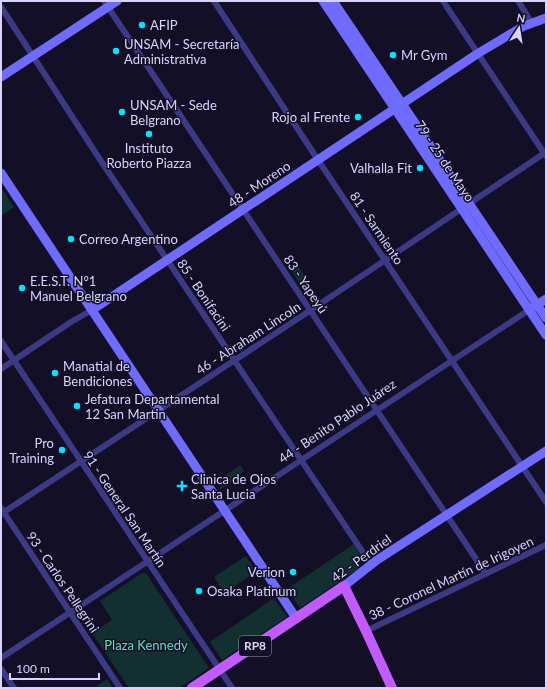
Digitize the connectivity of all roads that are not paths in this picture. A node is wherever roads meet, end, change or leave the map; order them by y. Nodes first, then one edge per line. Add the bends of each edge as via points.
1 (116, 1) edge
2 (214, 1) edge
3 (323, 1) edge
4 (334, 1) edge
5 (443, 1) edge
6 (518, 1) edge
7 (106, 4) edge
8 (1, 7) edge
9 (546, 18) edge
10 (532, 23) junction
11 (477, 54) junction
12 (33, 56) junction
13 (1, 77) edge
14 (398, 105) junction
15 (545, 154) edge
16 (318, 160) junction
17 (1, 173) edge
18 (465, 206) junction
19 (243, 210) junction
20 (168, 260) junction
21 (384, 260) junction
22 (546, 299) edge
23 (533, 307) junction
24 (92, 310) junction
25 (311, 310) junction
26 (546, 318) edge
27 (546, 335) edge
28 (1, 341) edge
29 (234, 359) junction
30 (14, 360) junction
31 (452, 361) junction
32 (1, 369) edge
33 (159, 409) junction
34 (377, 410) junction
35 (546, 451) edge
36 (301, 460) junction
37 (80, 461) junction
38 (522, 467) junction
39 (546, 502) edge
40 (225, 510) junction
41 (2, 512) edge
42 (447, 516) junction
43 (546, 545) edge
44 (147, 562) junction
45 (372, 566) junction
46 (486, 574) junction
47 (344, 586) junction
48 (71, 613) junction
49 (296, 618) junction
50 (366, 631) junction
51 (1, 658) edge
52 (1, 669) edge
53 (220, 670) junction
54 (14, 688) edge
55 (120, 688) edge
56 (192, 688) edge
57 (232, 688) edge
58 (392, 688) edge

1 - 7 street
2 - 16 street, 81 - Sarmiento
3 - 14 street, 79 - 25 de Mayo
4 - 14 street, 79 - 25 de Mayo
5 - 11 street
6 - 10 street
7 - 12 street
7 - 19 street, 83 - Yapeyú
8 - 12 street, 85 - Bonifacini
9 - 10 street, 48 - Moreno
10 - 11 street, 48 - Moreno
11 - 14 street, 48 - Moreno
11 - 15 street
12 - 13 street
12 - 20 street, 85 - Bonifacini
14 - 16 street, 48 - Moreno
14 - 18 street, 79 - 25 de Mayo
15 - 18 street, 46 - Abraham Lincoln
16 - 19 street, 48 - Moreno
16 - 21 street, 81 - Sarmiento
17 - 24 street
18 - 21 street, 46 - Abraham Lincoln
18 - 23 street, 79 - 25 de Mayo
19 - 20 street, 48 - Moreno
19 - 25 street, 83 - Yapeyú
20 - 24 street, 48 - Moreno
20 - 29 street, 85 - Bonifacini
21 - 25 street, 46 - Abraham Lincoln
21 - 31 street, 81 - Sarmiento
22 - 23 street, 44 - Benito Pablo Juárez
23 - 26 street, 79 - 25 de Mayo
23 - 27 street, 79 - 25 de Mayo
23 - 31 street, 44 - Benito Pablo Juárez
24 - 30 street, 48 - Moreno
24 - 33 street
25 - 29 street, 46 - Abraham Lincoln
25 - 34 street, 83 - Yapeyú
28 - 30 street, 91 - General San Martín
29 - 33 street, 46 - Abraham Lincoln
29 - 36 street, 85 - Bonifacini
30 - 32 street, 48 - Moreno
30 - 37 street, 91 - General San Martín
31 - 34 street, 44 - Benito Pablo Juárez
31 - 38 street, 81 - Sarmiento
33 - 37 street, 46 - Abraham Lincoln
33 - 40 street
34 - 36 street, 44 - Benito Pablo Juárez
34 - 42 street, 83 - Yapeyú
35 - 38 street, 42 - Perdriel
36 - 40 street, 44 - Benito Pablo Juárez
36 - 45 street, 85 - Bonifacini
37 - 41 street, 46 - Abraham Lincoln
37 - 44 street, 91 - General San Martín
38 - 39 street, 81 - Sarmiento
38 - 42 street, 42 - Perdriel
40 - 44 street, 44 - Benito Pablo Juárez
40 - 49 street
41 - 48 street, 93 - Carlos Pellegrini
42 - 45 street, 42 - Perdriel via 377,560
42 - 46 street, 83 - Yapeyú
43 - 46 street, 38 - Coronel Martín de Irigoyen
44 - 48 street, 44 - Benito Pablo Juárez
44 - 53 street, 91 - General San Martín
45 - 47 street, 42 - Perdriel
46 - 50 street, 38 - Coronel Martín de Irigoyen
47 - 49 main road, 42 - Perdriel / RP8
47 - 50 main road
48 - 51 street, 44 - Benito Pablo Juárez
48 - 55 street, 93 - Carlos Pellegrini
49 - 53 main road, 42 - Perdriel / RP8
50 - 58 main road
52 - 54 street
53 - 56 main road, 42 - Perdriel / RP8
53 - 57 street, 91 - General San Martín

